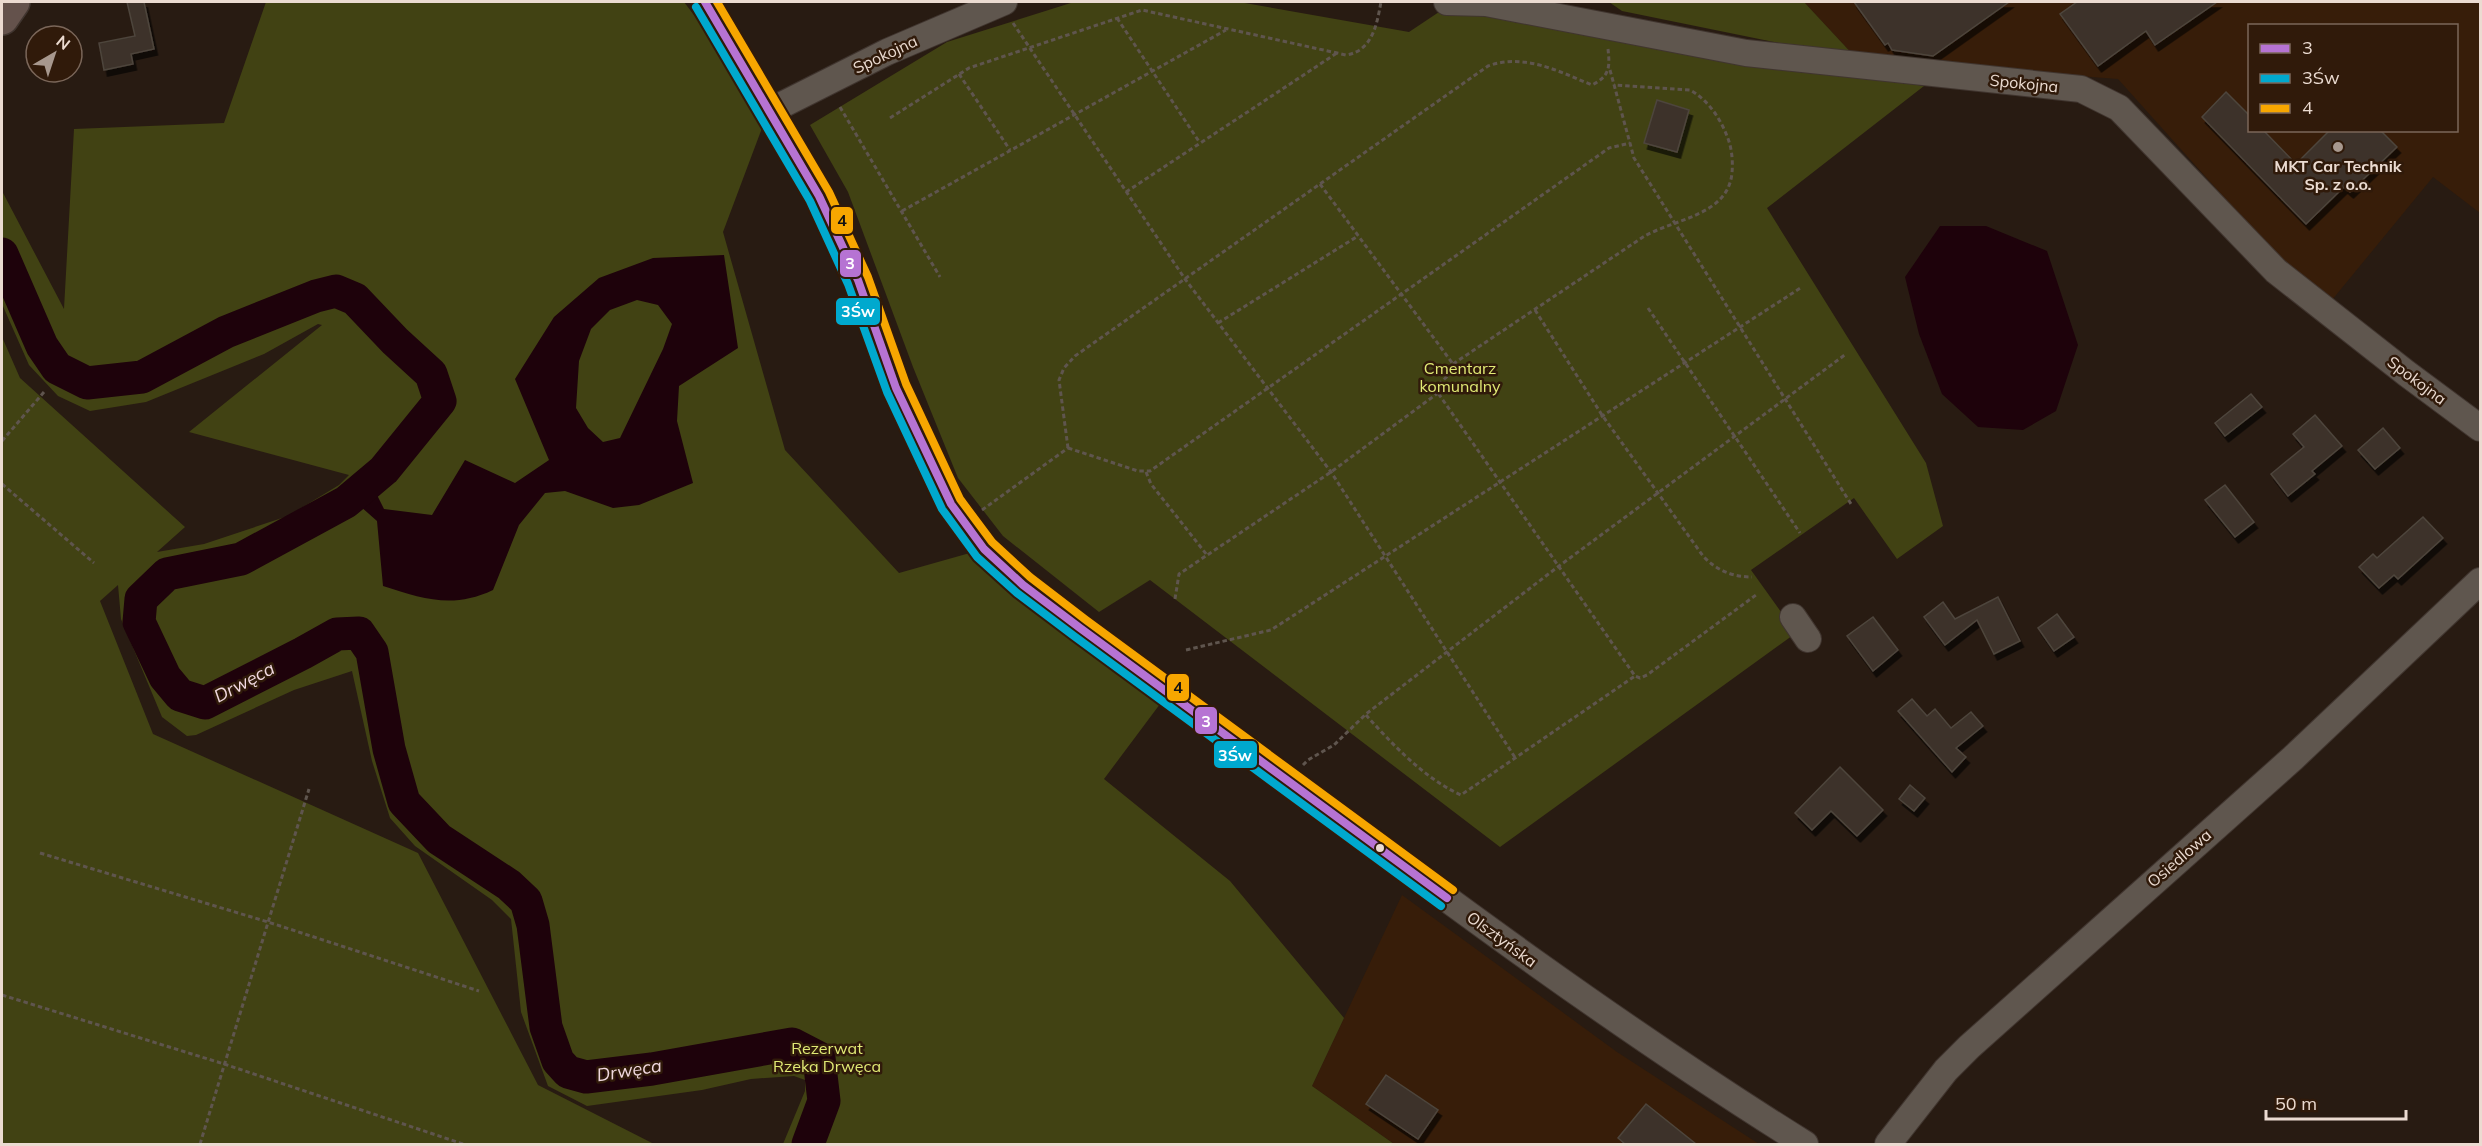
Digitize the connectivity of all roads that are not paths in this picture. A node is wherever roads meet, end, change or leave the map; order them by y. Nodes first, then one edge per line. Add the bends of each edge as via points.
1 (13, 2) edge
2 (705, 2) edge
3 (1447, 2) edge
4 (1488, 2) edge
5 (1002, 3) edge
6 (2, 18) edge
7 (768, 112) junction
8 (2481, 428) edge
9 (2481, 581) edge
10 (1793, 617) dead end
11 (1808, 639) dead end
12 (1805, 1144) edge
13 (1888, 1144) edge

1 - 6 highway
2 - 7 street, Olsztyńska
3 - 4 street, Spokojna
4 - 8 street, Spokojna via 1746,53 2081,89 2120,108 2276,270
5 - 7 street, Spokojna via 887,52
7 - 12 street, Olsztyńska via 819,196 854,269 896,388 951,504 984,549 1023,585 1600,1011
9 - 13 street, Osiedlowa via 2293,758 1969,1047
10 - 11 street

